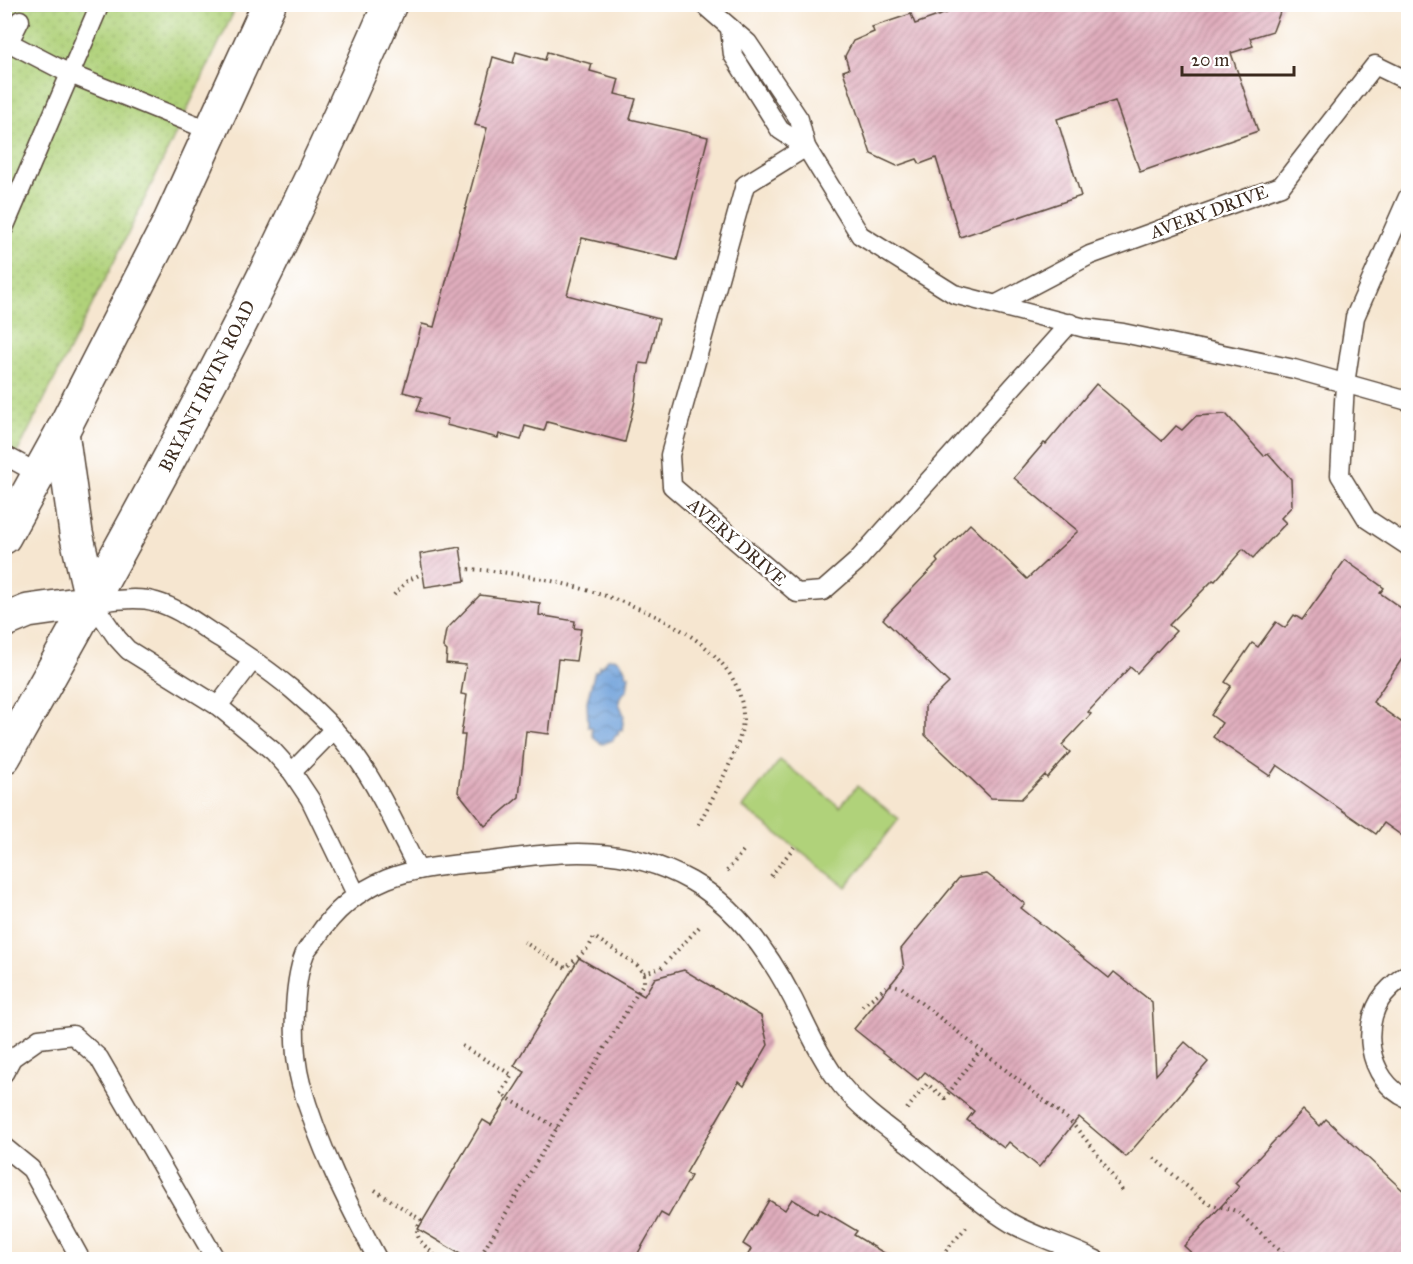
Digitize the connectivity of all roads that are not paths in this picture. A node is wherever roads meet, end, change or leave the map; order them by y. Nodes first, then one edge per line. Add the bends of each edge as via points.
1 (100, 4) edge
2 (269, 4) edge
3 (390, 4) edge
4 (703, 4) edge
5 (20, 20) dead end
6 (7, 41) edge
7 (70, 74) junction
8 (1408, 81) edge
9 (212, 131) junction
10 (806, 147) junction
11 (1408, 197) edge
12 (4, 228) edge
13 (997, 304) junction
14 (1070, 323) junction
15 (1345, 384) junction
16 (1408, 401) edge
17 (62, 432) junction
18 (4, 455) edge
19 (39, 474) junction
20 (4, 537) edge
21 (1408, 546) edge
22 (92, 602) junction
23 (4, 621) edge
24 (254, 660) junction
25 (218, 706) junction
26 (334, 729) junction
27 (4, 757) edge
28 (292, 771) junction
29 (418, 870) junction
30 (357, 894) junction
31 (1408, 974) edge
32 (4, 1073) edge
33 (1408, 1099) edge
34 (4, 1147) edge
35 (81, 1260) edge
36 (216, 1260) edge
37 (378, 1260) edge
38 (1096, 1260) edge

1 - 7 lane
2 - 9 main road
3 - 22 main road, BRYANT IRVIN ROAD via 325,150 240,323
4 - 10 lane via 730,29 733,55 780,130
5 - 6 lane
6 - 7 lane
7 - 9 lane
7 - 12 lane
8 - 13 lane, AVERY DRIVE via 1375,65 1281,186 1090,255
9 - 17 main road
10 - 13 lane via 861,235 954,294
10 - 14 lane, AVERY DRIVE via 745,185 670,455 672,486 797,593 823,591 856,562
11 - 15 lane via 1355,317
13 - 14 lane
14 - 15 lane via 1294,369
15 - 16 lane
15 - 21 lane via 1340,476 1367,519
17 - 19 main road
17 - 22 main road via 76,533
18 - 19 lane
19 - 20 main road
22 - 23 main road via 28,612
22 - 24 lane via 156,602
22 - 25 lane via 128,650
22 - 27 main road, BRYANT IRVIN ROAD
24 - 25 lane
24 - 26 lane
25 - 28 lane
26 - 28 lane
26 - 29 lane via 373,784
28 - 30 lane
29 - 30 lane via 388,878
29 - 38 lane via 578,852 639,861 691,881 737,917 759,942 825,1063 866,1110 1011,1223
30 - 37 lane via 327,922 306,953 297,988 296,1052 312,1118
31 - 33 lane via 1382,995 1371,1021 1370,1049 1380,1075
32 - 36 lane via 12,1058 39,1040 73,1035 99,1058
34 - 35 lane via 31,1169

